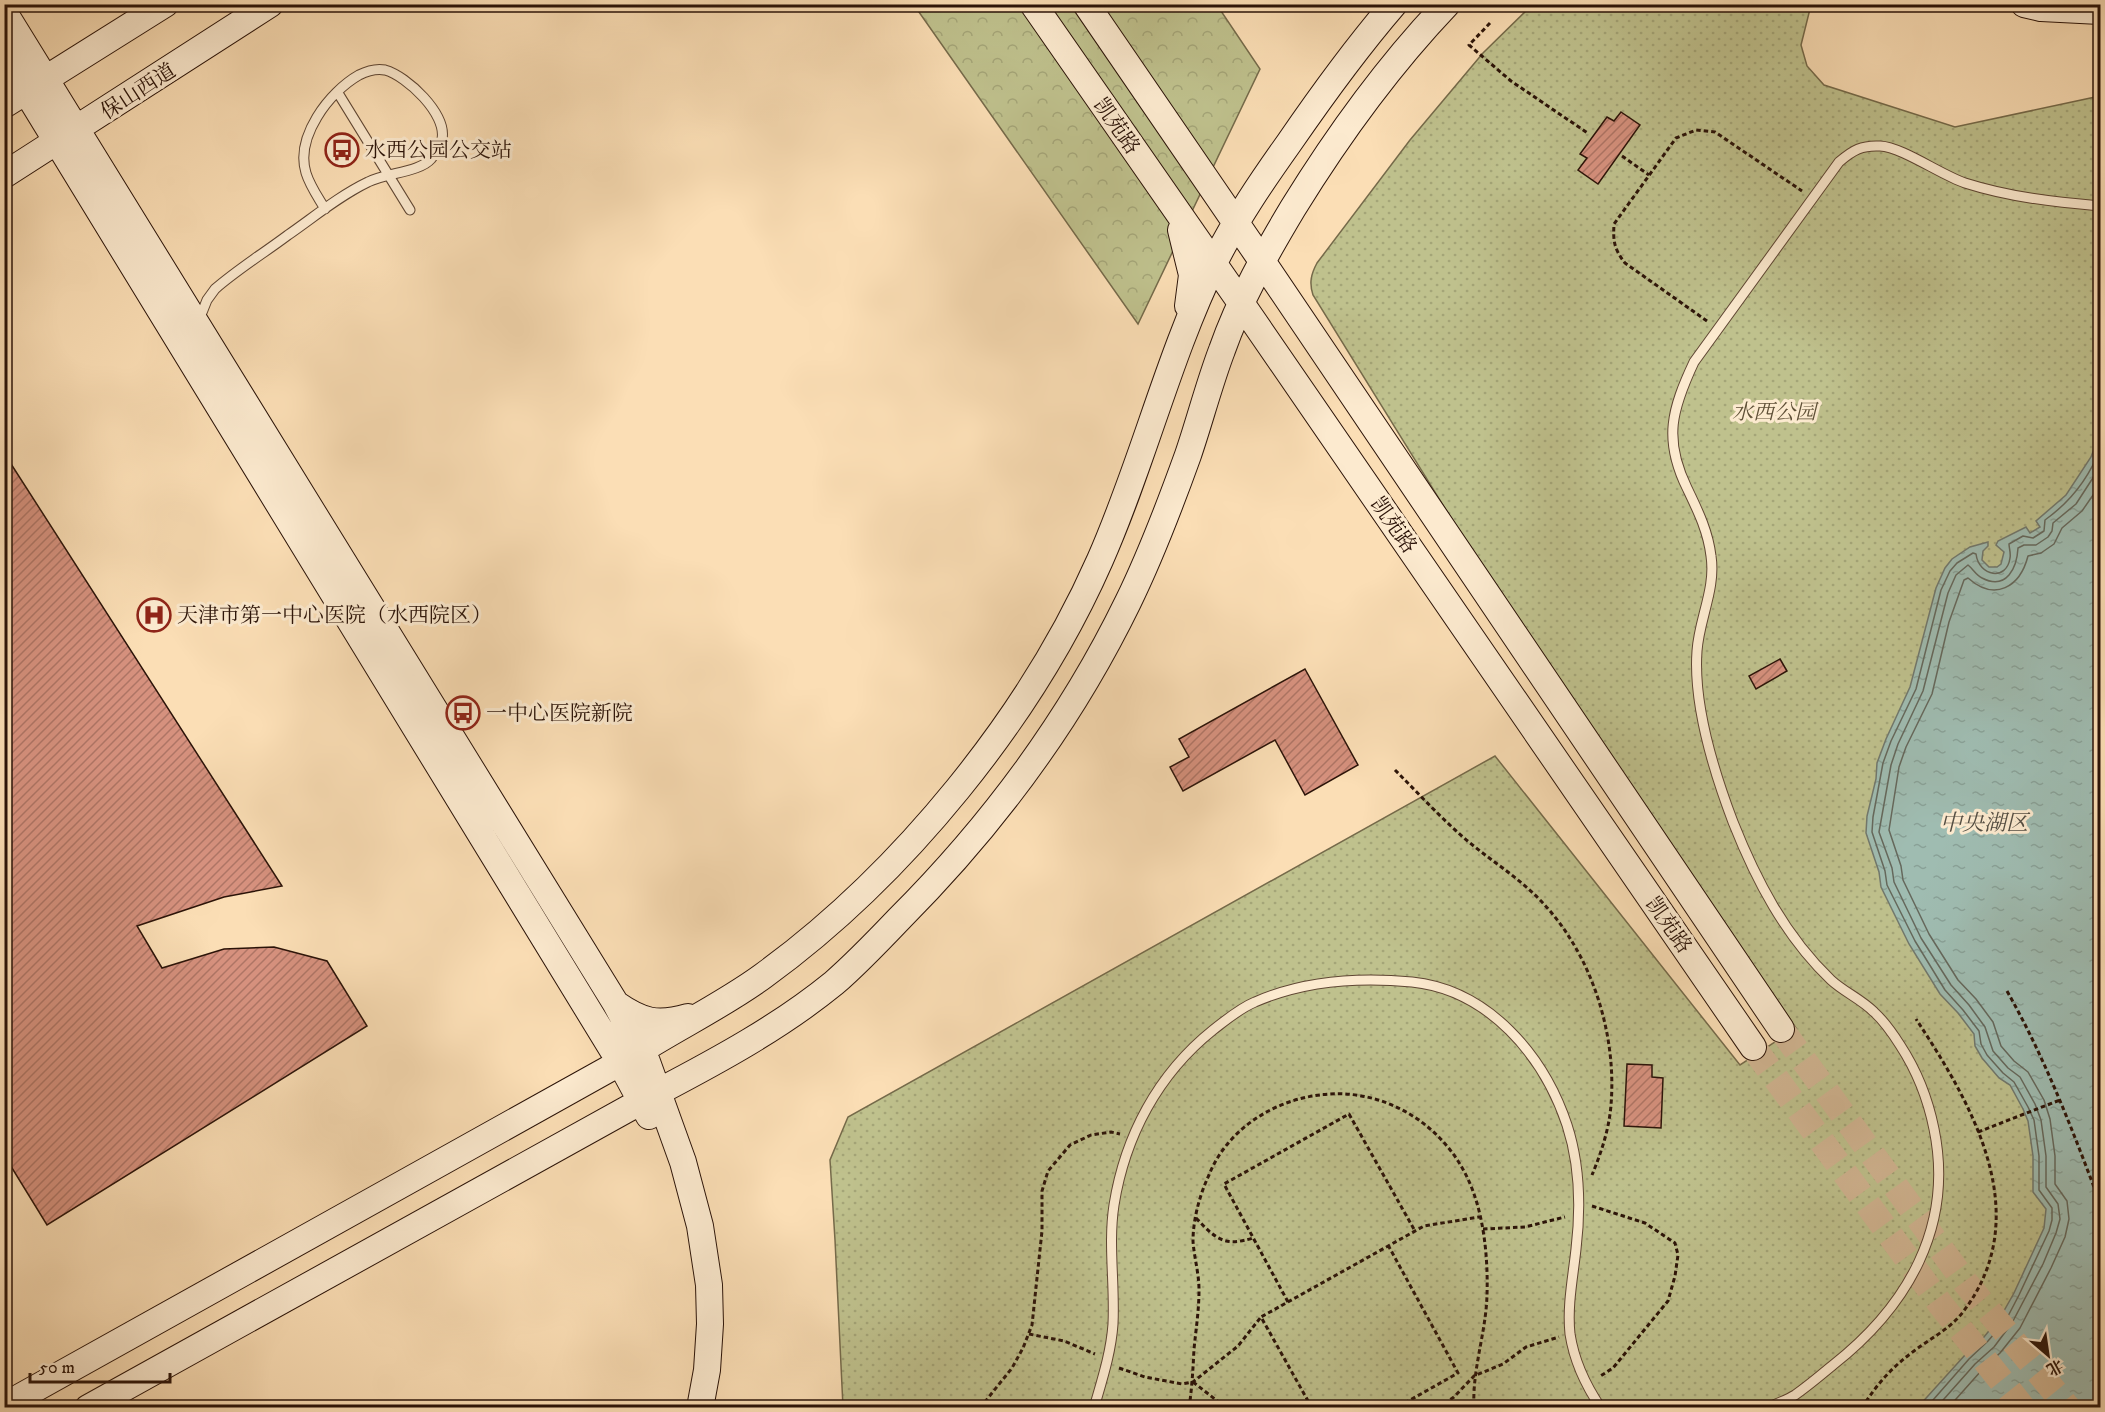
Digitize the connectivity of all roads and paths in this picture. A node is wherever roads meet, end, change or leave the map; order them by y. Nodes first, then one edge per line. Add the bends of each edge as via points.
1 (165, 4) edge
2 (270, 4) edge
3 (1033, 4) edge
4 (1086, 4) edge
5 (1394, 4) edge
6 (1448, 4) edge
7 (2024, 4) edge
8 (2100, 11) edge
9 (4, 12) edge
10 (1490, 23) dead end
11 (4, 55) edge
12 (36, 85) junction
13 (338, 93) junction
14 (4, 105) edge
15 (1589, 134) dead end
16 (68, 135) junction
17 (1622, 156) dead end
18 (1193, 162) junction
19 (388, 174) junction
20 (4, 175) edge
21 (1649, 175) junction
22 (1813, 198) junction
23 (1169, 202) junction
24 (2100, 206) edge
25 (325, 208) junction
26 (410, 210) dead end
27 (1236, 223) junction
28 (1262, 261) junction
29 (1220, 265) junction
30 (1241, 303) junction
31 (1719, 328) junction
32 (1183, 336) junction
33 (197, 345) junction
34 (1222, 350) junction
35 (1395, 770) dead end
36 (2007, 991) dead end
37 (616, 1004) junction
38 (708, 1012) junction
39 (1916, 1019) dead end
40 (1781, 1029) tunnel mouth
41 (1753, 1047) tunnel mouth
42 (731, 1053) junction
43 (635, 1058) junction
44 (650, 1096) junction
45 (2060, 1100) junction
46 (1978, 1132) junction
47 (1132, 1137) junction
48 (1579, 1201) junction
49 (2100, 1203) edge
50 (1578, 1215) junction
51 (1480, 1217) junction
52 (1195, 1218) junction
53 (1482, 1229) junction
54 (1414, 1231) junction
55 (1253, 1238) junction
56 (1388, 1245) junction
57 (1288, 1302) junction
58 (1261, 1317) junction
59 (1029, 1334) junction
60 (1570, 1334) junction
61 (1107, 1362) junction
62 (1474, 1376) junction
63 (1193, 1382) junction
64 (1588, 1385) junction
65 (1794, 1395) junction
66 (1220, 1403) junction
67 (4, 1406) edge
68 (88, 1407) edge
69 (687, 1407) edge
70 (700, 1407) edge
71 (980, 1407) edge
72 (1094, 1407) edge
73 (1189, 1407) edge
74 (1198, 1407) edge
75 (1229, 1407) edge
76 (1312, 1407) edge
77 (1396, 1407) edge
78 (1438, 1407) edge
79 (1474, 1407) edge
80 (1601, 1407) edge
81 (1768, 1407) edge
82 (1788, 1407) edge
83 (1862, 1407) edge

1 - 12 main road
2 - 16 main road, 保山西道
3 - 23 main road, 凯苑路
4 - 18 main road, 凯苑路
5 - 27 main road via 1314,107
6 - 28 main road via 1414,39 1365,101 1320,164
7 - 8 main road
9 - 12 main road
10 - 15 path via 1469,45 1511,81
11 - 12 main road
12 - 14 main road
12 - 16 main road
13 - 19 lane
13 - 19 lane via 367,71 383,70 406,80 436,116 442,139 429,161
13 - 25 lane via 311,126 305,143 305,171
16 - 20 main road, 保山西道
16 - 33 main road
16 - 33 main road
17 - 21 path
18 - 27 main road, 凯苑路
18 - 29 main road via 1210,209
19 - 25 lane
19 - 26 lane
21 - 22 path via 1676,138 1696,129 1705,130 1715,132
21 - 31 path via 1614,224 1617,252 1642,276
22 - 24 lane via 1839,162 1855,148 1884,146 1973,185 2049,201
22 - 31 lane
23 - 29 main road, 凯苑路
23 - 32 main road via 1184,237 1192,274
25 - 33 lane via 215,289 207,300
27 - 28 main road, 凯苑路
27 - 29 main road
28 - 30 main road
28 - 40 main road, 凯苑路
29 - 30 main road, 凯苑路
29 - 32 main road
29 - 34 main road via 1227,304
30 - 34 main road
30 - 41 main road, 凯苑路
31 - 65 lane via 1694,362 1677,399 1673,428 1674,453 1700,511 1712,561 1697,651 1699,694 1712,763 1734,825 1782,923 1834,983 1879,1011 1911,1063 1930,1111 1938,1159 1937,1208 1929,1240 1913,1274 1880,1323
32 - 38 main road via 1099,562 1025,699 953,796 858,897 766,974
33 - 37 main road
33 - 43 main road via 597,1023
34 - 42 main road via 1157,536 1091,671 1049,739 998,811 888,931 834,982
35 - 48 path via 1463,836 1541,901 1560,923 1590,978 1609,1041 1611,1106 1604,1145
36 - 45 path
37 - 38 main road via 634,1017 648,1021 665,1022
37 - 43 main road
38 - 43 main road
39 - 46 path via 1951,1075
42 - 43 main road via 674,1065
42 - 44 main road
43 - 44 main road
43 - 67 main road
44 - 68 main road
44 - 69 main road via 675,1178 696,1293 696,1363
44 - 70 main road via 693,1193 706,1258 710,1324
45 - 46 path
45 - 49 path
46 - 83 path via 1993,1174 1997,1200 1994,1242 1981,1282 1964,1312 1891,1370
47 - 48 lane via 1177,1064 1198,1041 1254,1002 1315,984 1352,979 1419,983 1475,1003 1500,1020 1523,1044 1541,1070 1566,1124 1578,1173
47 - 59 path via 1111,1132 1091,1135 1070,1145 1048,1172 1042,1191 1042,1231
47 - 61 lane via 1114,1205 1113,1324
48 - 50 lane
48 - 64 path via 1645,1223 1675,1243 1678,1255 1668,1301 1613,1368
50 - 53 path via 1525,1227
50 - 60 lane
51 - 52 path via 1456,1158 1419,1118 1388,1102 1344,1093 1313,1095 1275,1107 1245,1127 1214,1162
51 - 53 path
51 - 54 path
52 - 55 path via 1217,1238 1238,1242
52 - 63 path via 1193,1241 1199,1286
53 - 62 path via 1487,1294
54 - 55 path via 1349,1114 1224,1184
54 - 56 path
55 - 57 path
56 - 57 path
56 - 77 path via 1458,1373
57 - 58 path
58 - 63 path via 1238,1346
58 - 76 path
59 - 61 path via 1081,1347
59 - 71 path via 1012,1368
60 - 62 path via 1526,1347 1503,1364
60 - 64 lane
61 - 63 path via 1145,1377 1182,1384
61 - 72 lane
62 - 78 path
62 - 79 path
63 - 66 path
63 - 73 path
64 - 80 lane
65 - 81 lane
65 - 82 lane
66 - 74 path
66 - 75 path

